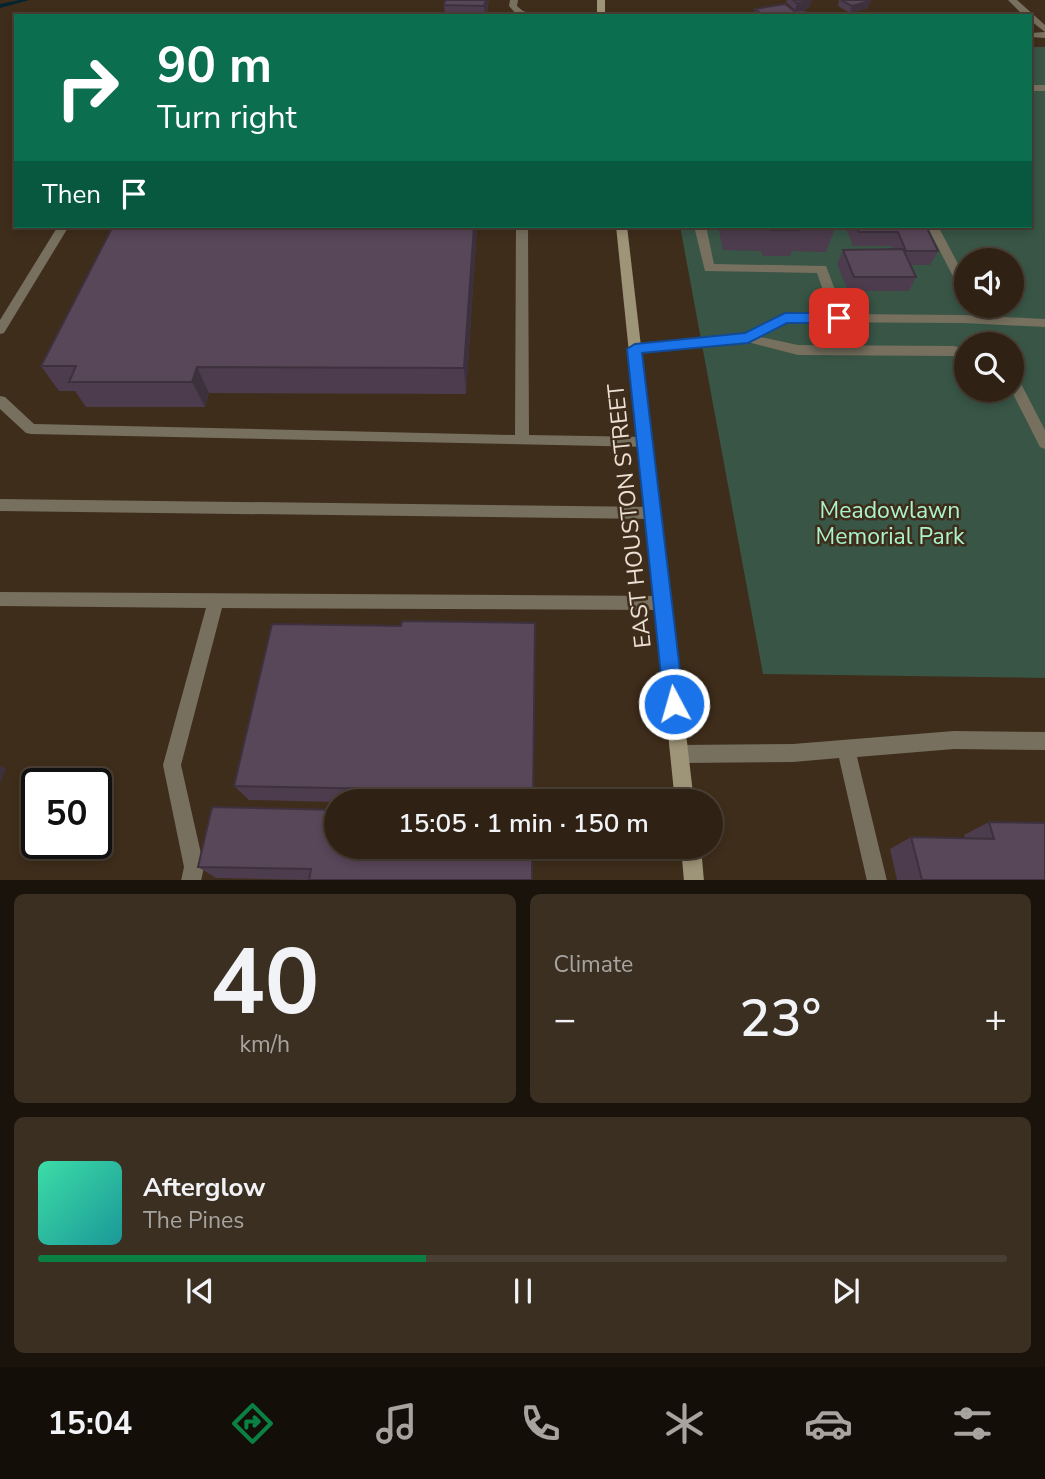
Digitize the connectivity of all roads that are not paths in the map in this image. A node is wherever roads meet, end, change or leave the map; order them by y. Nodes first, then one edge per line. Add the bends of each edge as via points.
1 (514, 0) edge
2 (1012, 0) edge
3 (524, 14) edge
4 (1028, 14) edge
5 (1032, 18) edge
6 (1045, 32) edge
7 (62, 228) edge
8 (522, 228) edge
9 (621, 228) edge
10 (700, 228) edge
11 (933, 228) edge
12 (954, 267) edge
13 (839, 318) junction
14 (980, 318) edge
15 (982, 321) junction
16 (1045, 323) edge
17 (0, 330) edge
18 (748, 338) junction
19 (635, 349) junction
20 (954, 351) edge
21 (0, 401) edge
22 (1024, 402) edge
23 (522, 440) junction
24 (645, 443) junction
25 (1045, 443) edge
26 (0, 505) edge
27 (653, 513) junction
28 (0, 599) edge
29 (216, 601) junction
30 (663, 603) junction
31 (1045, 741) edge
32 (846, 749) junction
33 (680, 754) junction
34 (684, 789) edge
35 (692, 859) edge
36 (191, 880) edge
37 (694, 880) edge
38 (877, 880) edge

1 - 3 lane via 513,6
2 - 4 lane
5 - 6 lane
7 - 17 lane
8 - 23 lane
9 - 19 main road, EAST HOUSTON STREET
10 - 13 lane via 709,268 822,269
11 - 12 lane
13 - 15 lane
13 - 18 lane via 785,318
14 - 15 lane
15 - 16 lane
18 - 19 lane
18 - 20 lane via 798,350
19 - 24 main road, EAST HOUSTON STREET
21 - 23 lane via 31,429
22 - 25 lane
23 - 24 lane
24 - 27 main road, EAST HOUSTON STREET
26 - 27 lane
27 - 30 main road, EAST HOUSTON STREET
28 - 29 lane
29 - 30 lane
29 - 36 lane via 172,765 194,867
30 - 33 main road, EAST HOUSTON STREET
31 - 32 lane via 954,740
32 - 33 lane
32 - 38 lane
33 - 34 main road, EAST HOUSTON STREET
35 - 37 main road

